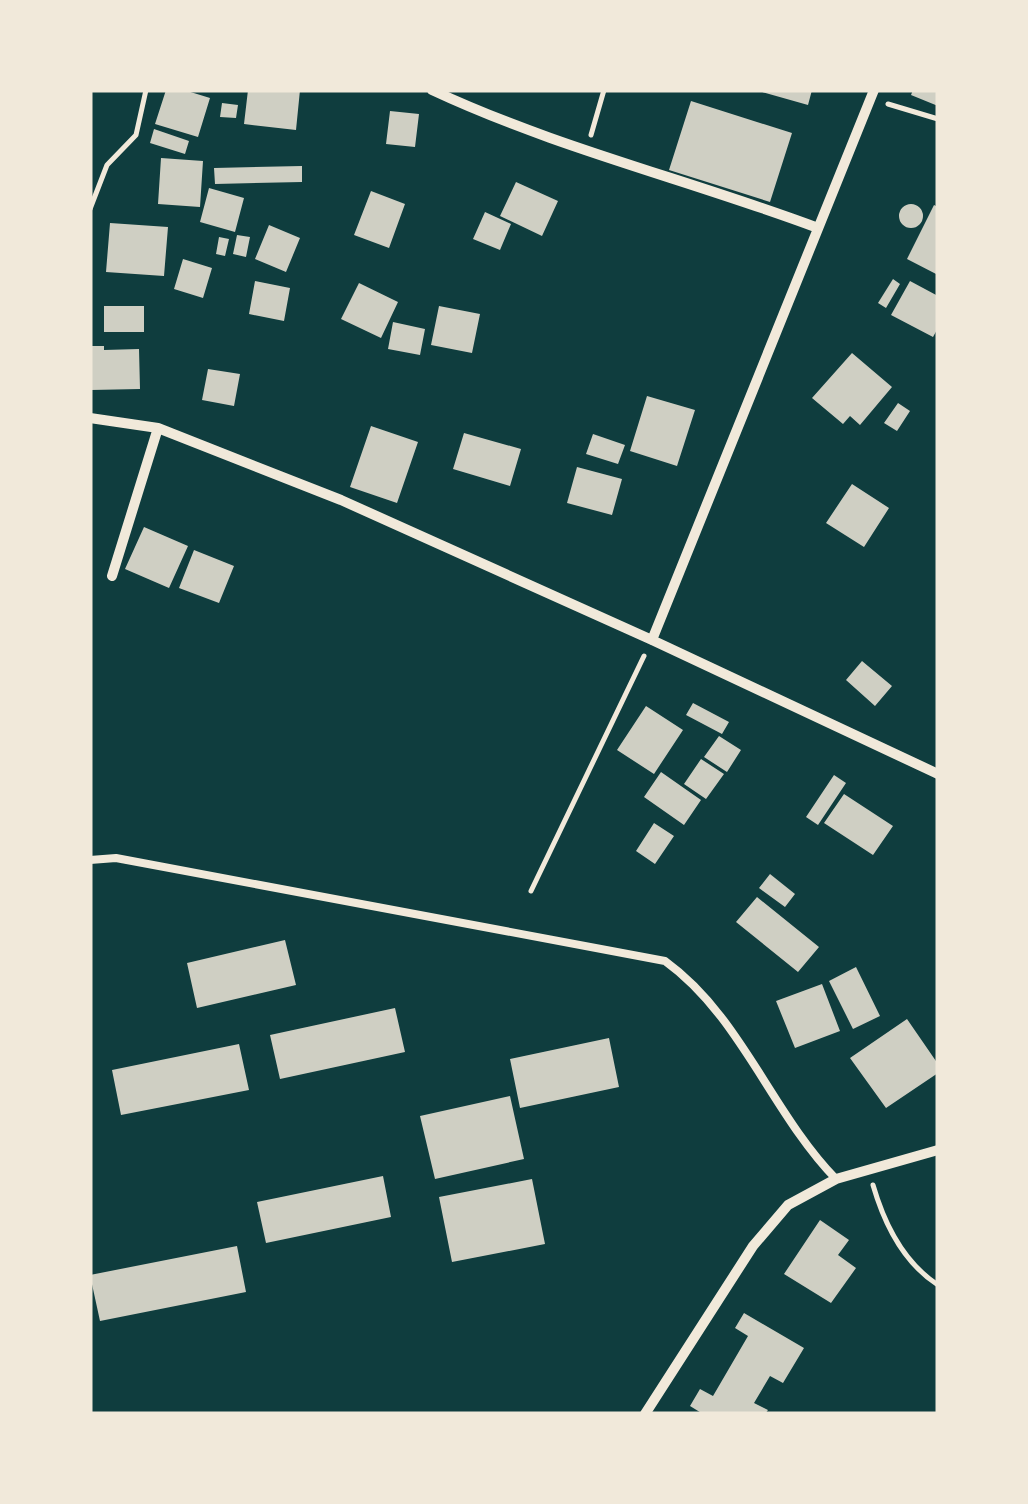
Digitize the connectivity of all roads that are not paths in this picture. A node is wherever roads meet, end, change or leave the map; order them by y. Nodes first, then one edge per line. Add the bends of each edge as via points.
1 (432, 90) edge
2 (872, 94) edge
3 (818, 228) junction
4 (90, 418) edge
5 (158, 428) junction
6 (112, 576) dead end
7 (652, 640) junction
8 (938, 774) edge
9 (90, 860) edge
10 (938, 1150) edge
11 (836, 1179) junction
12 (645, 1414) edge

1 - 3 street
2 - 3 street
3 - 7 street
4 - 5 street
5 - 6 street
5 - 7 street via 340,500
7 - 8 street
9 - 11 lane via 116,858 665,960 692,980
10 - 11 street
11 - 12 street via 770,1223

